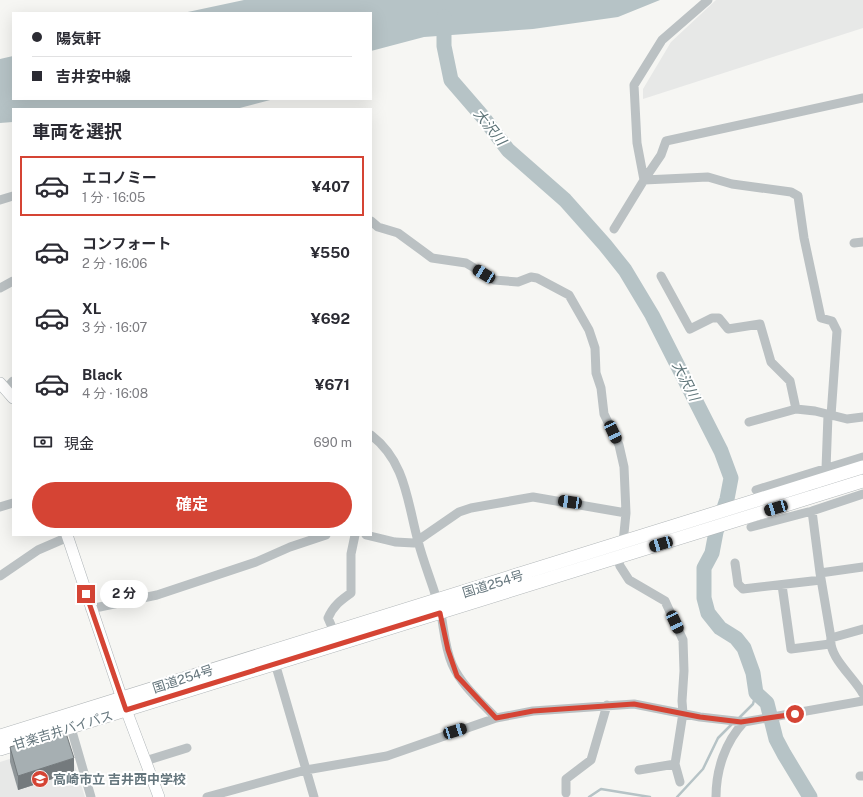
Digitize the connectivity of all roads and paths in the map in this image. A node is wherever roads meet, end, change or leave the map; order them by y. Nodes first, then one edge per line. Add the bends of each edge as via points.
1 (708, 0) edge
2 (863, 98) edge
3 (644, 180) junction
4 (12, 196) edge
5 (0, 200) edge
6 (372, 222) edge
7 (614, 229) dead end
8 (661, 276) dead end
9 (12, 282) edge
10 (0, 288) edge
11 (796, 410) junction
12 (829, 415) junction
13 (863, 417) edge
14 (749, 422) dead end
15 (372, 436) edge
16 (863, 457) edge
17 (863, 467) edge
18 (826, 469) junction
19 (863, 485) edge
20 (756, 490) dead end
21 (840, 501) junction
22 (12, 503) edge
23 (0, 507) edge
24 (812, 511) junction
25 (626, 512) junction
26 (749, 522) junction
27 (67, 536) edge
28 (323, 536) edge
29 (355, 536) edge
30 (370, 536) edge
31 (418, 541) junction
32 (623, 543) junction
33 (617, 556) junction
34 (735, 563) dead end
35 (863, 567) edge
36 (0, 576) edge
37 (820, 576) junction
38 (782, 585) junction
39 (439, 607) junction
40 (90, 609) junction
41 (863, 629) edge
42 (334, 632) junction
43 (830, 641) junction
44 (275, 663) junction
45 (863, 694) edge
46 (863, 701) edge
47 (124, 704) junction
48 (607, 705) junction
49 (683, 713) junction
50 (496, 718) junction
51 (743, 722) junction
52 (71, 728) junction
53 (0, 736) edge
54 (187, 748) dead end
55 (0, 750) edge
56 (145, 761) junction
57 (675, 764) junction
58 (306, 770) junction
59 (639, 770) dead end
60 (680, 782) dead end
61 (566, 793) dead end
62 (91, 797) edge
63 (159, 797) edge
64 (207, 797) edge
65 (314, 797) edge
66 (716, 797) edge

1 - 3 street via 662,40 634,85 637,143
2 - 3 street via 666,141 661,155
3 - 7 street
3 - 12 street via 708,177 732,184 791,192 798,196 821,318 832,321 837,331
4 - 5 street
6 - 25 street via 378,227 398,233 432,258 466,263 494,280 518,282 531,277 537,278 569,295 589,330 595,348 596,373 601,388 604,414 619,445 624,467
8 - 11 street via 690,329 712,318 719,318 728,330 760,324 771,362 790,381
9 - 10 street
11 - 12 street
11 - 14 street
12 - 13 street via 847,419
12 - 18 street
15 - 31 street via 396,462 410,503
16 - 18 street
17 - 32 highway, 国道254号
18 - 20 street
19 - 21 street
19 - 21 street
19 - 26 highway, 国道254号
21 - 24 street
22 - 23 street
24 - 26 street
24 - 37 street
25 - 31 street via 528,498 459,512
25 - 32 street
26 - 33 highway, 国道254号
27 - 36 street via 38,550
27 - 40 main road
28 - 40 street via 256,562 156,595
29 - 42 street via 351,554 351,593 337,603 328,618
30 - 31 street via 395,542
31 - 39 street
32 - 39 highway, 国道254号
33 - 39 highway, 国道254号
33 - 49 street via 620,566 630,580 665,601 681,634 684,647
34 - 38 street via 740,588 743,590
35 - 37 street
37 - 38 street
37 - 43 street
38 - 43 street via 791,649
39 - 42 highway, 国道254号
39 - 44 highway, 国道254号
39 - 50 street via 448,650 457,676
40 - 47 main road
41 - 43 street
42 - 47 highway, 国道254号
43 - 45 street via 833,654
44 - 47 highway, 国道254号
44 - 58 street
46 - 51 street
47 - 52 highway, 甘楽吉井バイパス
47 - 53 highway, 甘楽吉井バイパス
47 - 56 main road
48 - 49 street via 634,704
48 - 50 street via 533,711
48 - 61 street via 591,760 566,779
49 - 51 street
49 - 57 street
50 - 58 street via 387,756
51 - 66 street via 730,738 716,779
52 - 55 highway, 甘楽吉井バイパス
52 - 62 street
54 - 56 street
56 - 63 main road
57 - 59 street
57 - 60 street
58 - 64 street
58 - 65 street

